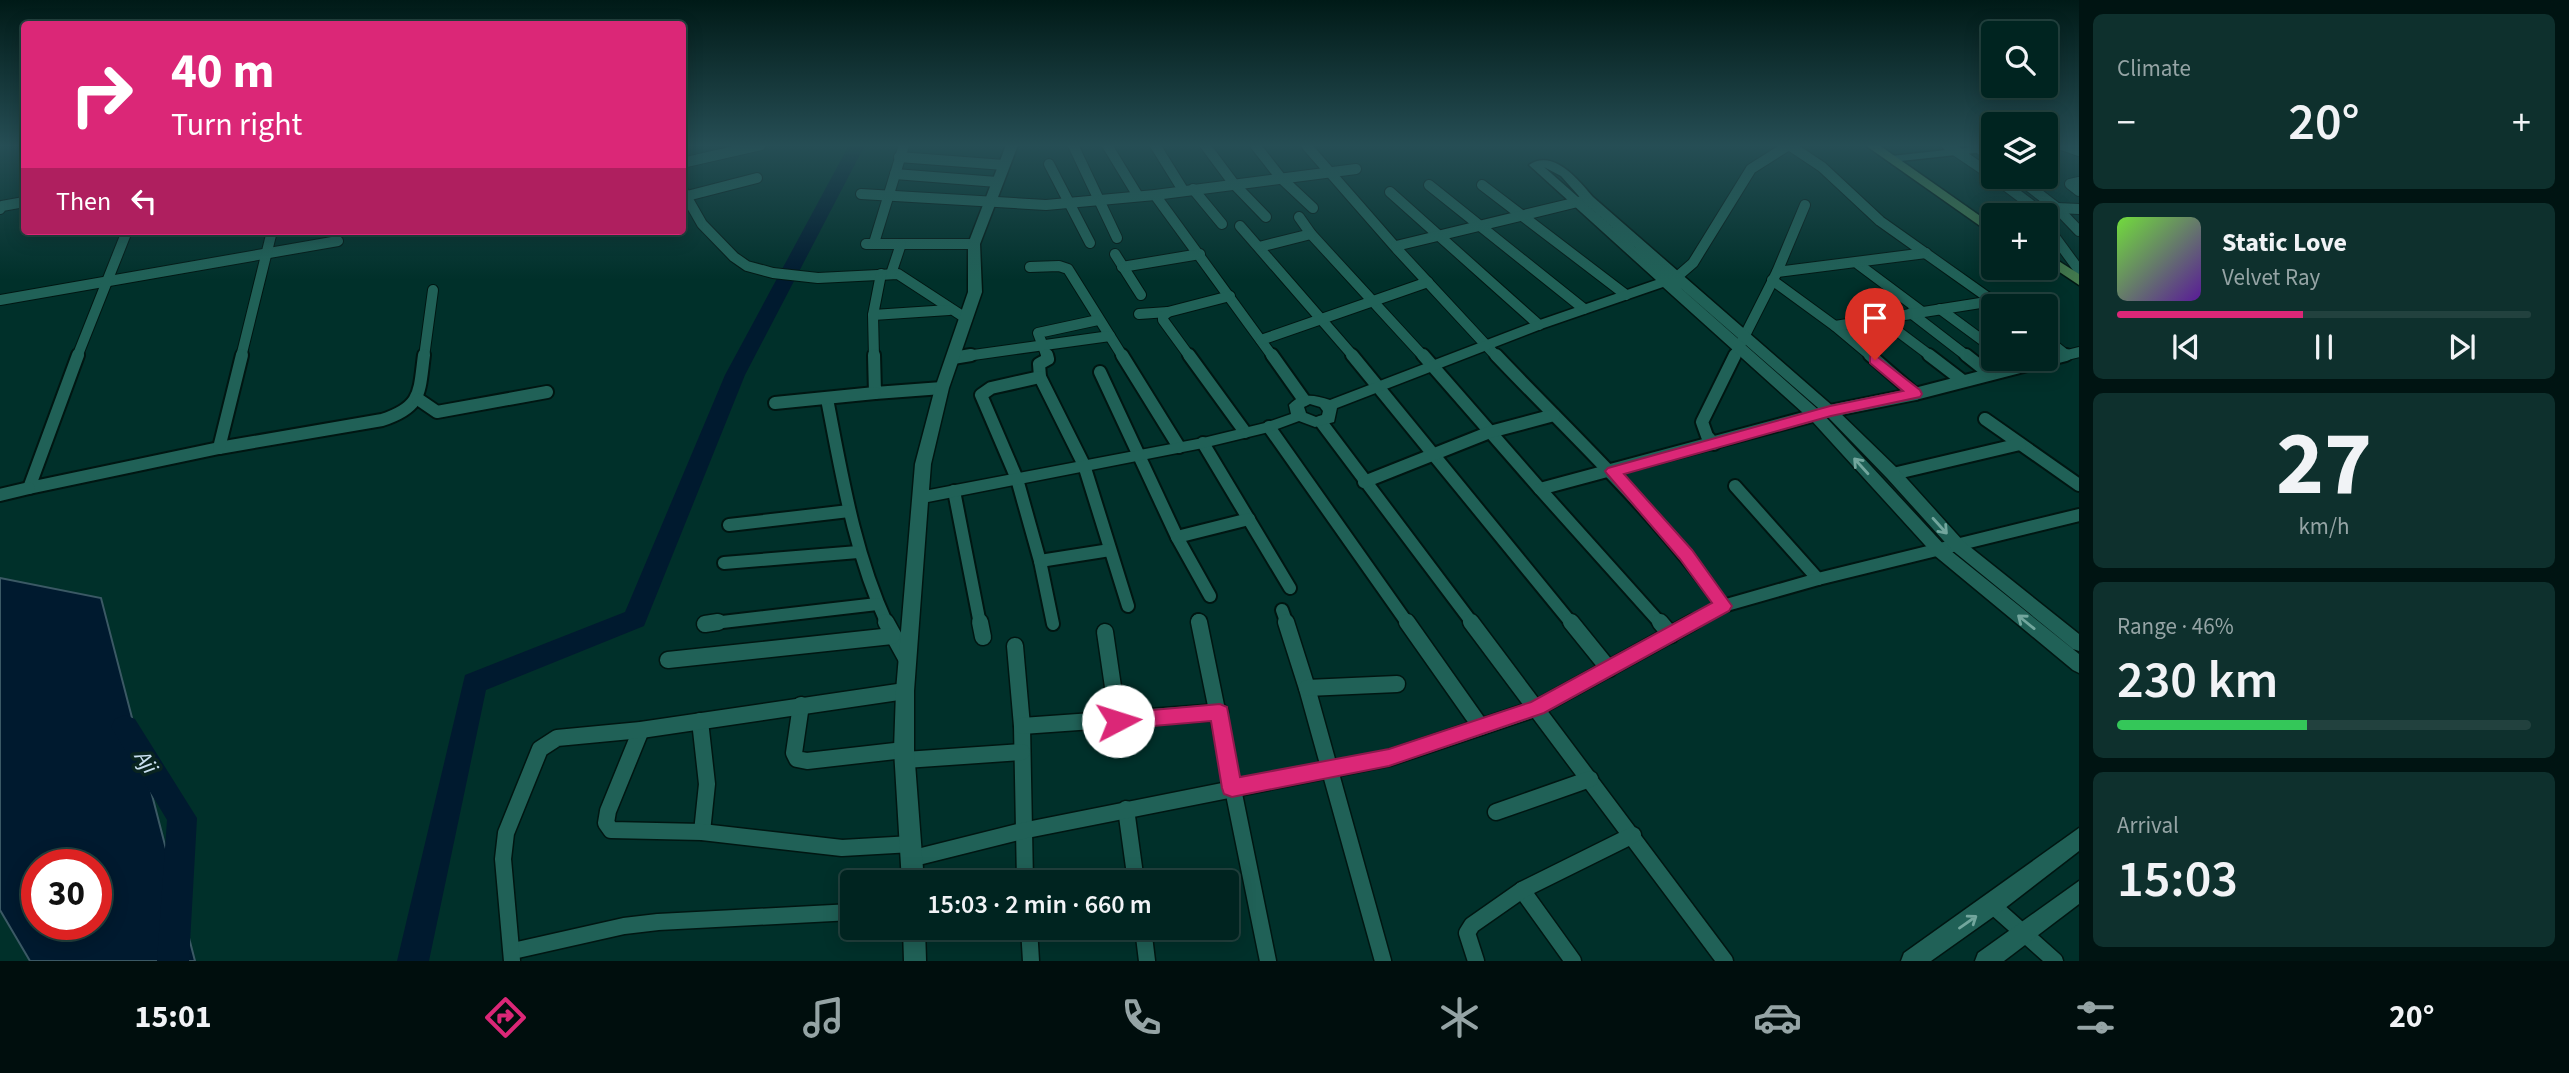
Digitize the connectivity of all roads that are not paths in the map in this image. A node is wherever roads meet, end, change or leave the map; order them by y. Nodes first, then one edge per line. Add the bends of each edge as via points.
1 (889, 190) edge
2 (994, 190) edge
3 (1061, 190) edge
4 (1093, 190) edge
5 (1134, 190) edge
6 (1188, 190) joint
7 (1240, 190) edge
8 (1294, 190) edge
9 (1345, 190) edge
10 (1435, 190) edge
11 (1487, 190) edge
12 (1738, 190) edge
13 (1845, 190) edge
14 (1938, 190) edge
15 (1943, 190) edge
16 (2012, 190) edge
17 (2034, 190) edge
18 (1390, 192) dead end
19 (686, 194) edge
20 (861, 194) dead end
21 (1155, 195) junction
22 (1138, 196) junction
23 (886, 197) junction
24 (1098, 200) junction
25 (1582, 201) joint
26 (990, 202) junction
27 (21, 203) edge
28 (1067, 203) junction
29 (2029, 203) edge
30 (2051, 203) edge
31 (1805, 205) dead end
32 (1, 207) edge
33 (1313, 208) dead end
34 (2058, 208) edge
35 (2058, 209) edge
36 (2079, 209) edge
37 (1981, 214) edge
38 (686, 216) edge
39 (1524, 216) junction
40 (1266, 217) dead end
41 (1299, 217) dead end
42 (1981, 222) edge
43 (702, 224) junction
44 (1222, 224) dead end
45 (1240, 226) dead end
46 (1480, 227) junction
47 (2079, 231) edge
48 (1311, 234) junction
49 (125, 235) edge
50 (271, 235) edge
51 (1439, 237) junction
52 (1117, 238) dead end
53 (338, 241) dead end
54 (2058, 241) edge
55 (1090, 243) dead end
56 (901, 244) junction
57 (974, 244) junction
58 (1396, 246) junction
59 (1259, 247) junction
60 (1926, 253) junction
61 (267, 254) junction
62 (1115, 254) dead end
63 (1200, 254) junction
64 (1858, 264) junction
65 (2058, 266) edge
66 (1030, 267) dead end
67 (1122, 267) junction
68 (2079, 270) edge
69 (886, 274) junction
70 (798, 275) joint
71 (1775, 276) junction
72 (2058, 276) edge
73 (1672, 280) junction
74 (2079, 281) edge
75 (1427, 282) junction
76 (105, 283) junction
77 (433, 290) dead end
78 (2079, 291) edge
79 (1983, 294) edge
80 (1141, 295) dead end
81 (1626, 295) junction
82 (1230, 296) junction
83 (0, 300) edge
84 (1375, 301) junction
85 (1981, 305) edge
86 (1584, 309) junction
87 (1940, 309) junction
88 (949, 310) junction
89 (1168, 312) junction
90 (1916, 312) junction
91 (1139, 314) dead end
92 (873, 315) junction
93 (1880, 318) junction
94 (967, 319) junction
95 (1098, 320) junction
96 (1320, 321) junction
97 (1539, 325) junction
98 (1835, 326) junction
99 (1110, 336) junction
100 (1981, 339) edge
101 (1261, 340) junction
102 (1744, 343) junction
103 (1043, 344) junction
104 (1488, 345) junction
105 (2058, 349) edge
106 (2079, 352) edge
107 (2066, 355) junction
108 (2058, 357) edge
109 (953, 358) junction
110 (1430, 367) junction
111 (2002, 371) edge
112 (1100, 372) dead end
113 (1990, 374) junction
114 (1040, 377) junction
115 (1962, 381) junction
116 (1378, 385) junction
117 (942, 388) junction
118 (547, 392) dead end
119 (876, 393) junction
120 (1915, 394) junction
121 (418, 399) junction
122 (827, 399) junction
123 (1304, 400) junction
124 (775, 403) dead end
125 (1328, 405) junction
126 (1824, 414) junction
127 (1554, 415) junction
128 (1299, 416) junction
129 (1985, 419) dead end
130 (1321, 422) junction
131 (1269, 427) junction
132 (1245, 432) junction
133 (1490, 432) junction
134 (1203, 443) junction
135 (1714, 444) junction
136 (2020, 444) junction
137 (1179, 447) junction
138 (219, 448) junction
139 (1137, 455) junction
140 (1433, 456) junction
141 (1084, 465) junction
142 (1613, 471) junction
143 (1893, 474) junction
144 (1017, 479) junction
145 (1364, 482) junction
146 (2079, 485) edge
147 (1735, 486) dead end
148 (29, 488) junction
149 (1540, 489) junction
150 (954, 491) junction
151 (0, 495) edge
152 (919, 498) junction
153 (849, 511) junction
154 (2073, 517) edge
155 (1250, 519) junction
156 (729, 525) dead end
157 (2079, 527) edge
158 (1177, 537) junction
159 (1958, 546) junction
160 (1110, 550) junction
161 (1940, 551) junction
162 (858, 552) junction
163 (1040, 561) junction
164 (724, 563) dead end
165 (1818, 579) junction
166 (1290, 589) dead end
167 (1210, 596) dead end
168 (877, 604) junction
169 (1128, 606) dead end
170 (1723, 606) junction
171 (1282, 610) dead end
172 (1198, 620) dead end
173 (705, 624) dead end
174 (1053, 624) dead end
175 (1105, 632) dead end
176 (1671, 635) junction
177 (892, 636) junction
178 (983, 637) dead end
179 (2079, 644) edge
180 (1015, 646) dead end
181 (668, 660) dead end
182 (908, 660) junction
183 (2079, 664) edge
184 (1609, 668) junction
185 (1398, 684) dead end
186 (1307, 688) junction
187 (905, 691) junction
188 (801, 705) junction
189 (1537, 708) junction
190 (1220, 712) junction
191 (700, 721) junction
192 (1118, 721) junction
193 (1022, 726) junction
194 (1482, 727) junction
195 (641, 730) junction
196 (1022, 752) junction
197 (905, 755) junction
198 (1330, 770) junction
199 (1590, 779) junction
200 (1232, 788) junction
201 (1126, 809) junction
202 (1496, 812) dead end
203 (1022, 831) junction
204 (702, 832) junction
205 (1633, 835) junction
206 (2079, 838) edge
207 (913, 851) junction
208 (913, 870) edge
209 (1024, 870) edge
210 (1134, 870) edge
211 (1522, 890) junction
212 (2079, 891) edge
213 (1992, 905) junction
214 (840, 913) edge
215 (2025, 934) junction
216 (914, 940) edge
217 (1030, 940) edge
218 (1144, 940) edge
219 (513, 956) edge
220 (915, 961) edge
221 (1031, 961) edge
222 (1147, 961) edge
223 (1268, 961) edge
224 (1383, 961) edge
225 (1476, 961) edge
226 (1573, 961) edge
227 (1725, 961) edge
228 (1912, 961) edge
229 (1986, 961) edge
230 (2055, 961) edge

1 - 23 street
2 - 26 street
3 - 28 street
4 - 24 street
5 - 22 street
6 - 21 street
6 - 44 street
7 - 40 street
8 - 33 street
9 - 58 street
10 - 46 street
11 - 39 street
12 - 73 street via 1693,263
13 - 60 street via 1869,213
14 - 42 main road
15 - 37 main road
16 - 29 street
17 - 30 street
18 - 51 street
19 - 43 street
20 - 23 street
21 - 22 street
21 - 63 street
22 - 24 street
23 - 26 street
23 - 56 street via 870,243
24 - 28 street
24 - 52 street
25 - 39 street
25 - 73 street
26 - 28 street
26 - 57 street
27 - 32 street
28 - 55 street
31 - 71 street
34 - 36 street
35 - 47 street
38 - 43 street
39 - 46 street
39 - 81 street
41 - 48 street
43 - 70 street via 740,262
45 - 59 street
46 - 51 street
46 - 86 street
48 - 59 street
48 - 84 street
49 - 76 street
50 - 61 street
51 - 58 street
51 - 97 street
53 - 61 street
54 - 68 street
56 - 57 street
56 - 69 street
57 - 94 street via 975,292
58 - 75 street
59 - 96 street
60 - 64 street
60 - 79 street
61 - 76 street
61 - 138 street
62 - 67 street
63 - 67 street
63 - 82 street
64 - 71 street
64 - 90 street
65 - 74 main road
66 - 95 street via 1068,269
67 - 80 street
69 - 70 street
69 - 88 street via 905,276
69 - 92 street
71 - 98 street
71 - 102 street
72 - 78 main road
73 - 81 street
73 - 102 street
75 - 84 street
75 - 104 street
76 - 83 street
76 - 148 street
77 - 121 street
81 - 86 street
82 - 89 street
82 - 101 street
84 - 96 street
84 - 110 street
85 - 87 street
86 - 97 street
87 - 90 street
87 - 100 street
88 - 92 street
88 - 94 street
89 - 91 street
89 - 132 street via 1163,320
90 - 93 street
90 - 113 street
92 - 119 street
93 - 98 street
93 - 115 street
94 - 109 street
95 - 99 street
95 - 103 street via 1038,333
96 - 101 street
96 - 116 street
97 - 104 street
98 - 120 street
99 - 103 street
99 - 137 street
101 - 123 street
102 - 126 street
102 - 135 street via 1702,422
103 - 109 street
103 - 114 street via 1048,359 1039,364
104 - 110 street
104 - 127 street
105 - 107 street
106 - 107 street
107 - 108 street
109 - 117 street
110 - 116 street
110 - 133 street
111 - 113 street
112 - 139 street
113 - 115 street
114 - 141 street
114 - 144 street via 991,388 981,395
115 - 120 street
116 - 125 street
116 - 140 street
117 - 119 street
117 - 152 street
118 - 121 street via 437,412
119 - 122 street
120 - 126 street
121 - 138 street via 403,413 382,420
122 - 124 street
122 - 153 street
123 - 125 street
123 - 128 street via 1296,405
125 - 130 street via 1331,414
126 - 135 street
126 - 143 street
161 -> 126 street
127 - 133 street
127 - 142 street
128 - 130 street
128 - 131 street
129 - 136 street
130 - 145 street
131 - 132 street
131 - 194 street
132 - 134 street
133 - 140 street
133 - 149 street
134 - 137 street
134 - 155 street
135 - 142 street
136 - 143 street
136 - 146 street
137 - 139 street
138 - 148 street
139 - 141 street
139 - 158 street
140 - 145 street
140 - 184 street
141 - 144 street
141 - 160 street
142 - 149 street
142 - 170 street via 1686,554
143 -> 159 street
144 - 150 street
144 - 163 street
145 - 189 street
147 - 165 street
148 - 151 street
149 - 176 street
150 - 152 street
150 - 178 street
152 - 182 street
153 - 156 street
153 - 162 street
154 - 157 street
154 - 159 street
155 - 158 street
155 - 166 street
158 - 167 street
159 - 161 street
159 - 179 street
160 - 163 street
160 - 169 street
161 - 165 street
183 -> 161 street
162 - 164 street
162 - 168 street
163 - 174 street
165 - 170 street
168 - 173 street
168 - 177 street
170 - 176 street
171 - 186 street
172 - 190 street
175 - 192 street
176 - 184 street
177 - 181 street
177 - 182 street
180 - 193 street
182 - 187 street
184 - 189 street
185 - 186 street
186 - 198 street
187 - 188 street
187 - 197 street
188 - 191 street
188 - 197 street via 797,759
189 - 194 street
189 - 199 street
190 - 192 street
190 - 200 street
191 - 195 street
191 - 204 street via 707,784
192 - 193 street
193 - 196 street
194 - 198 street via 1389,758
195 - 204 street via 608,811 608,827
195 - 219 street via 557,738 540,749 503,845
196 - 197 street
196 - 203 street
197 - 207 street
198 - 200 street
198 - 224 street
199 - 202 street
199 - 205 street
200 - 201 street
200 - 223 street
201 - 203 street
201 - 210 street
203 - 207 street
203 - 209 street
204 - 207 street
205 - 211 street
205 - 227 street
206 - 213 street
207 - 208 street
211 - 225 street via 1472,925 1467,933
211 - 226 street
212 - 215 street
213 - 215 street
228 -> 213 street
214 - 219 street via 624,926
215 - 229 street
215 - 230 street
216 - 220 street
217 - 221 street
218 - 222 street

